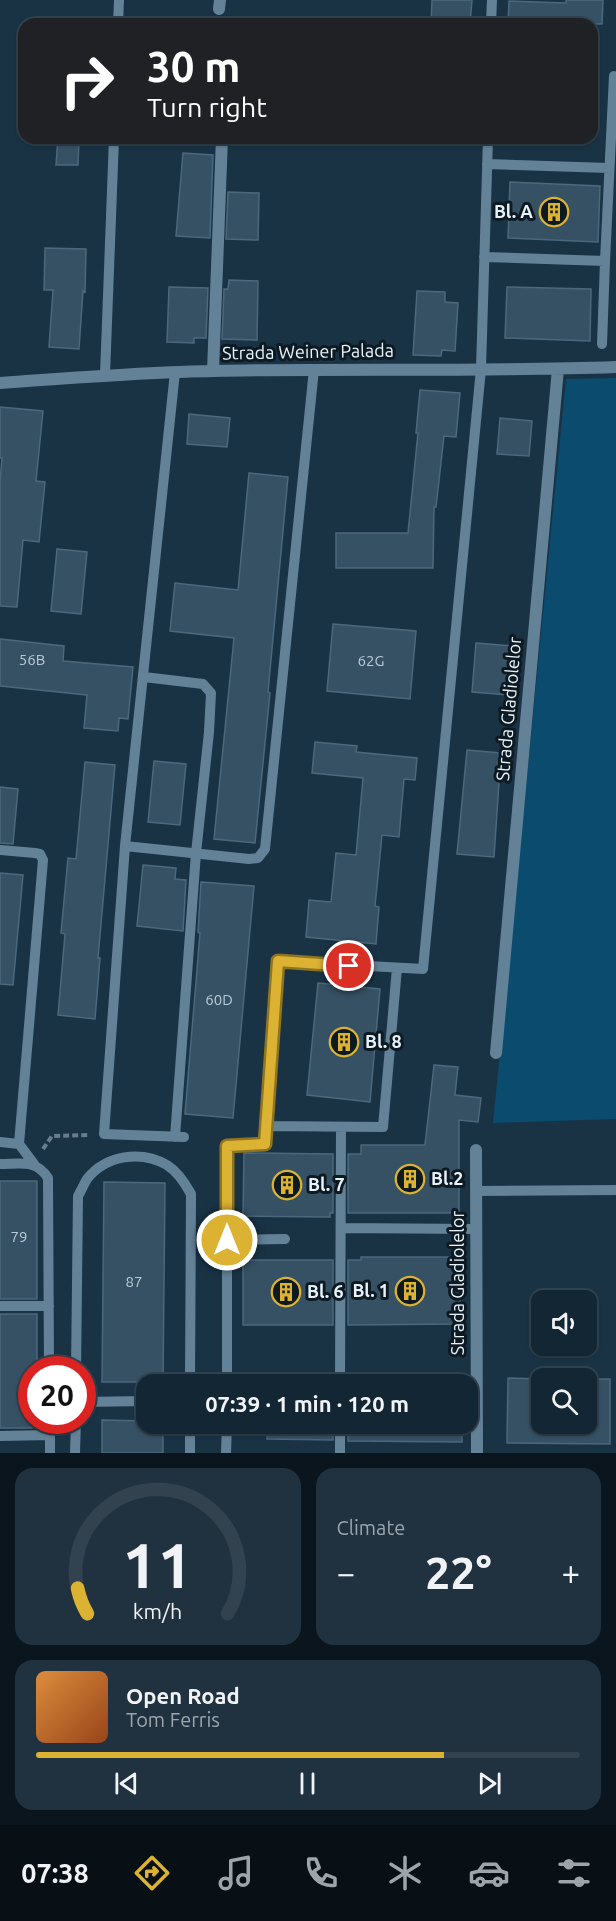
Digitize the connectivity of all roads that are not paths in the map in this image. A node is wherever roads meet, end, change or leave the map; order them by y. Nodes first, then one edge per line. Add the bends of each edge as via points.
1 (119, 0) edge
2 (492, 0) edge
3 (118, 18) edge
4 (491, 18) edge
5 (614, 76) dead end
6 (114, 144) edge
7 (222, 144) edge
8 (488, 144) edge
9 (487, 164) junction
10 (609, 168) junction
11 (484, 256) junction
12 (605, 261) junction
13 (602, 344) dead end
14 (616, 367) edge
15 (314, 369) junction
16 (481, 369) junction
17 (558, 369) junction
18 (213, 371) junction
19 (175, 372) junction
20 (105, 375) junction
21 (0, 383) edge
22 (144, 677) junction
23 (125, 846) junction
24 (0, 850) edge
25 (196, 853) junction
26 (397, 968) junction
27 (496, 1053) dead end
28 (266, 1126) junction
29 (341, 1127) junction
30 (0, 1142) edge
31 (19, 1144) junction
32 (476, 1150) dead end
33 (0, 1164) edge
34 (34, 1164) junction
35 (616, 1190) edge
36 (476, 1191) junction
37 (342, 1228) junction
38 (476, 1230) junction
39 (285, 1239) dead end
40 (227, 1240) junction
41 (0, 1306) edge
42 (48, 1306) junction
43 (49, 1356) edge
44 (76, 1356) edge
45 (190, 1374) edge
46 (227, 1374) edge
47 (340, 1374) edge
48 (136, 1401) edge
49 (96, 1402) edge
50 (76, 1434) edge
51 (190, 1434) edge
52 (227, 1434) edge
53 (340, 1434) edge
54 (50, 1435) joint
55 (0, 1436) edge
56 (50, 1453) edge
57 (75, 1453) edge
58 (190, 1453) edge
59 (226, 1453) edge
60 (340, 1453) edge
61 (477, 1453) edge

1 - 3 lane
2 - 4 lane
5 - 10 lane
6 - 20 lane
7 - 18 street
8 - 9 lane
9 - 10 lane
9 - 11 lane
10 - 12 lane
11 - 12 lane
11 - 16 lane
12 - 13 lane
14 - 17 street, Strada Weiner Palada
15 - 16 street, Strada Weiner Palada
15 - 18 street, Strada Weiner Palada
15 - 25 lane via 265,849 258,858 249,859
16 - 17 street, Strada Weiner Palada
16 - 26 lane via 423,969
17 - 27 street, Strada Gladiolelor
18 - 19 street, Strada Weiner Palada
19 - 20 street, Strada Weiner Palada
19 - 22 lane
20 - 21 street, Strada Weiner Palada
22 - 23 lane
22 - 25 lane via 203,684 211,693
23 - 25 lane
23 - 25 lane via 104,1134 179,1137
24 - 31 lane via 40,854 43,860
26 - 28 lane via 278,961
26 - 29 lane via 384,1127
28 - 29 lane
28 - 40 lane via 265,1144 227,1146
29 - 37 lane
30 - 31 lane
31 - 34 lane
32 - 36 street, Strada Gladiolelor
33 - 34 lane
34 - 42 lane via 48,1178
35 - 36 lane
36 - 38 street, Strada Gladiolelor
37 - 38 lane
37 - 47 lane
38 - 61 street, Strada Gladiolelor
39 - 40 lane
40 - 46 lane
41 - 42 lane
42 - 43 lane
44 - 45 lane via 78,1196 87,1180 114,1160 131,1156 150,1158 168,1166 191,1194
48 - 49 lane
50 - 57 lane
51 - 58 lane
52 - 59 lane
53 - 60 lane
54 - 55 lane
54 - 56 lane

